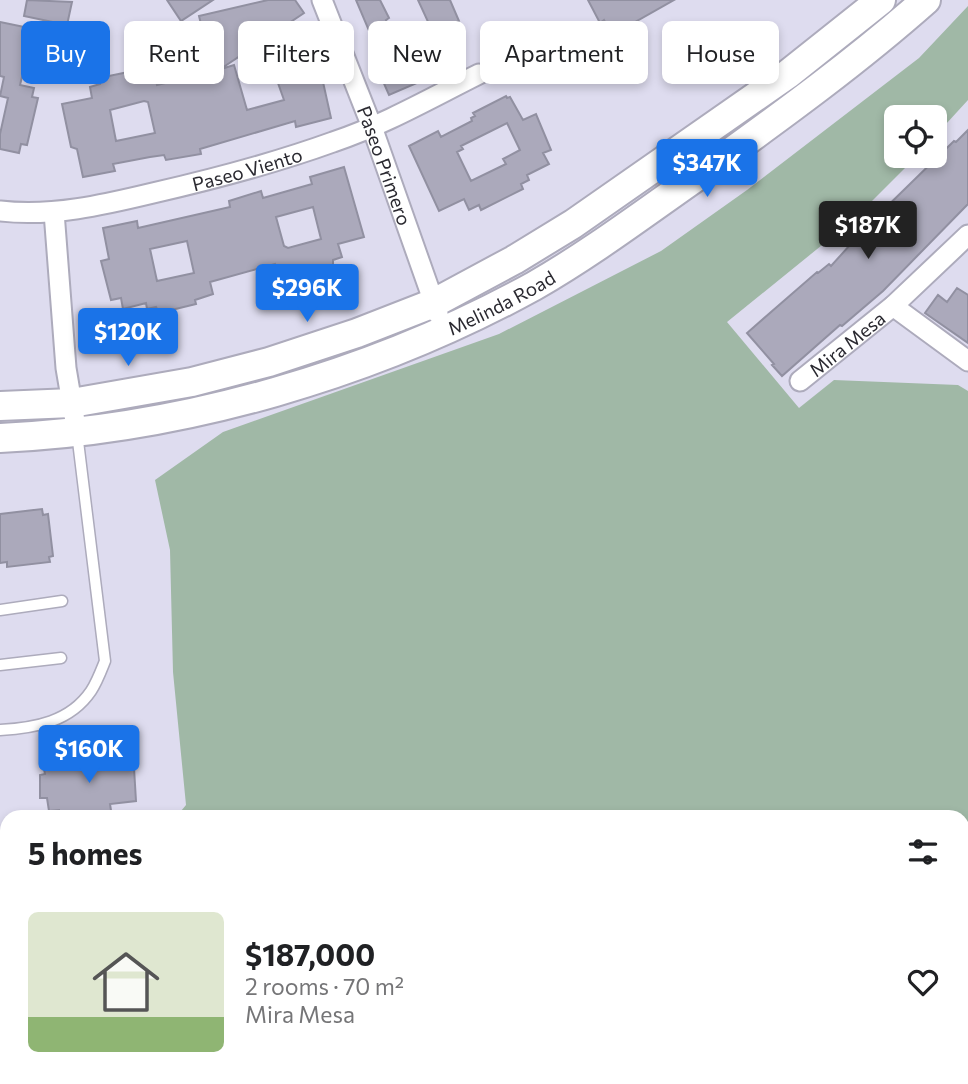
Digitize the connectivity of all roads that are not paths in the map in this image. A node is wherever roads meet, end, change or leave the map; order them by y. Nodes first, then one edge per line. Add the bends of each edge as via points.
1 (322, 0) edge
2 (881, 0) edge
3 (926, 0) edge
4 (479, 74) dead end
5 (372, 127) junction
6 (0, 211) edge
7 (54, 212) junction
8 (968, 236) edge
9 (434, 303) junction
10 (893, 306) junction
11 (444, 331) junction
12 (968, 361) edge
13 (800, 381) dead end
14 (72, 403) junction
15 (0, 407) edge
16 (76, 433) junction
17 (0, 438) edge
18 (61, 601) dead end
19 (0, 610) edge
20 (61, 658) dead end
21 (0, 665) edge
22 (0, 730) edge

1 - 5 street, Paseo Primero
2 - 9 main road, Melinda Road via 788,74 573,223
3 - 11 main road, Melinda Road via 832,79 643,215 537,284
4 - 5 street, Paseo Viento
5 - 7 street, Paseo Viento via 214,179
5 - 9 street, Paseo Primero
6 - 7 street, Paseo Viento
7 - 14 street
8 - 10 street, Mira Mesa
9 - 11 street, Paseo Primero
9 - 14 main road, Melinda Road via 269,362 192,382
10 - 12 street, Mira Mesa
10 - 13 street, Mira Mesa
11 - 16 main road, Melinda Road via 379,357 237,402
14 - 15 main road, Melinda Road
14 - 16 street
16 - 17 main road, Melinda Road
16 - 22 lane via 105,661 92,691 67,716 23,729
18 - 19 lane
20 - 21 lane

